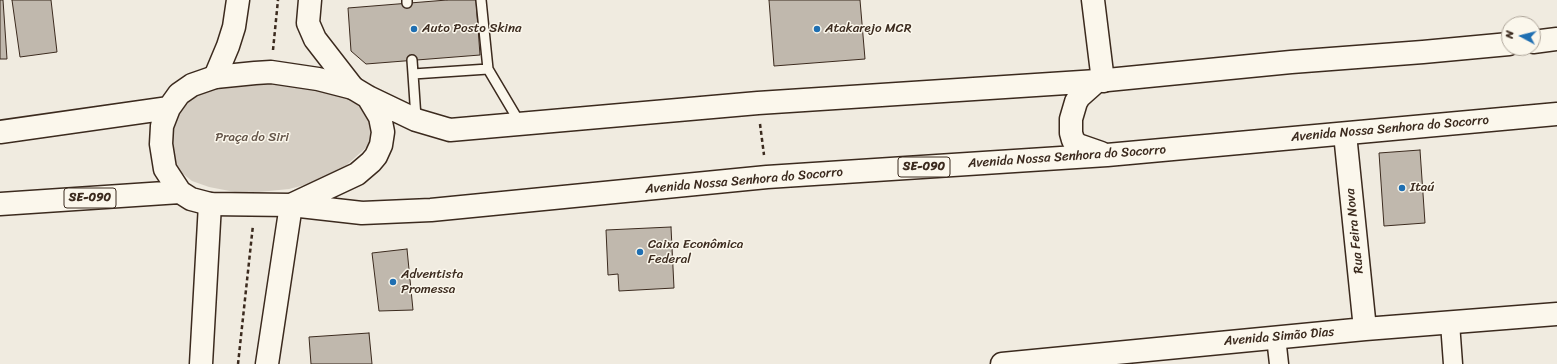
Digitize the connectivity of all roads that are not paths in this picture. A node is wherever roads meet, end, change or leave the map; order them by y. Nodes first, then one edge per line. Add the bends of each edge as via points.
1 (238, 0) edge
2 (310, 0) edge
3 (481, 0) edge
4 (1094, 0) edge
5 (1557, 39) edge
6 (1541, 41) edge
7 (1501, 45) edge
8 (412, 60) dead end
9 (488, 69) junction
10 (413, 74) junction
11 (215, 77) junction
12 (1100, 81) junction
13 (361, 92) junction
14 (169, 108) junction
15 (1557, 114) edge
16 (416, 120) junction
17 (521, 124) junction
18 (0, 132) edge
19 (1345, 134) junction
20 (1107, 155) junction
21 (180, 192) junction
22 (0, 204) edge
23 (210, 204) junction
24 (291, 205) junction
25 (1557, 314) edge
26 (1450, 323) junction
27 (1365, 329) junction
28 (1276, 337) junction
29 (1123, 358) edge
30 (201, 364) edge
31 (267, 364) edge
32 (1002, 364) edge
33 (1279, 364) edge
34 (1453, 364) edge

1 - 11 main road via 234,27
2 - 13 main road via 308,23 315,39
3 - 9 lane
4 - 12 main road
5 - 6 main road
7 - 12 main road
8 - 10 lane
9 - 10 lane
9 - 17 lane
10 - 16 lane
11 - 13 main road via 271,72 318,79
11 - 14 main road via 192,85 179,94
12 - 17 main road via 758,103
12 - 20 main road via 1079,96 1071,133 1078,145
13 - 16 main road
13 - 24 main road via 380,118 383,132 376,156 357,174
14 - 18 main road
14 - 21 main road via 162,126 161,144 165,169
15 - 19 main road, Avenida Nossa Senhora do Socorro / SE-090
16 - 17 main road via 450,130
19 - 20 main road, Avenida Nossa Senhora do Socorro / SE-090
19 - 27 main road, Rua Feira Nova
20 - 24 main road, Avenida Nossa Senhora do Socorro / SE-090 via 767,177 394,212 347,213
21 - 22 main road, SE-090
21 - 23 main road, Avenida Nossa Senhora do Socorro via 191,199
23 - 24 main road, Avenida Nossa Senhora do Socorro
23 - 30 main road
24 - 31 main road
25 - 26 main road, Avenida Simão Dias
26 - 27 main road, Avenida Simão Dias
26 - 34 street
27 - 28 main road, Avenida Simão Dias
28 - 29 main road, Avenida Simão Dias
28 - 33 street
29 - 32 main road, Avenida Simão Dias

